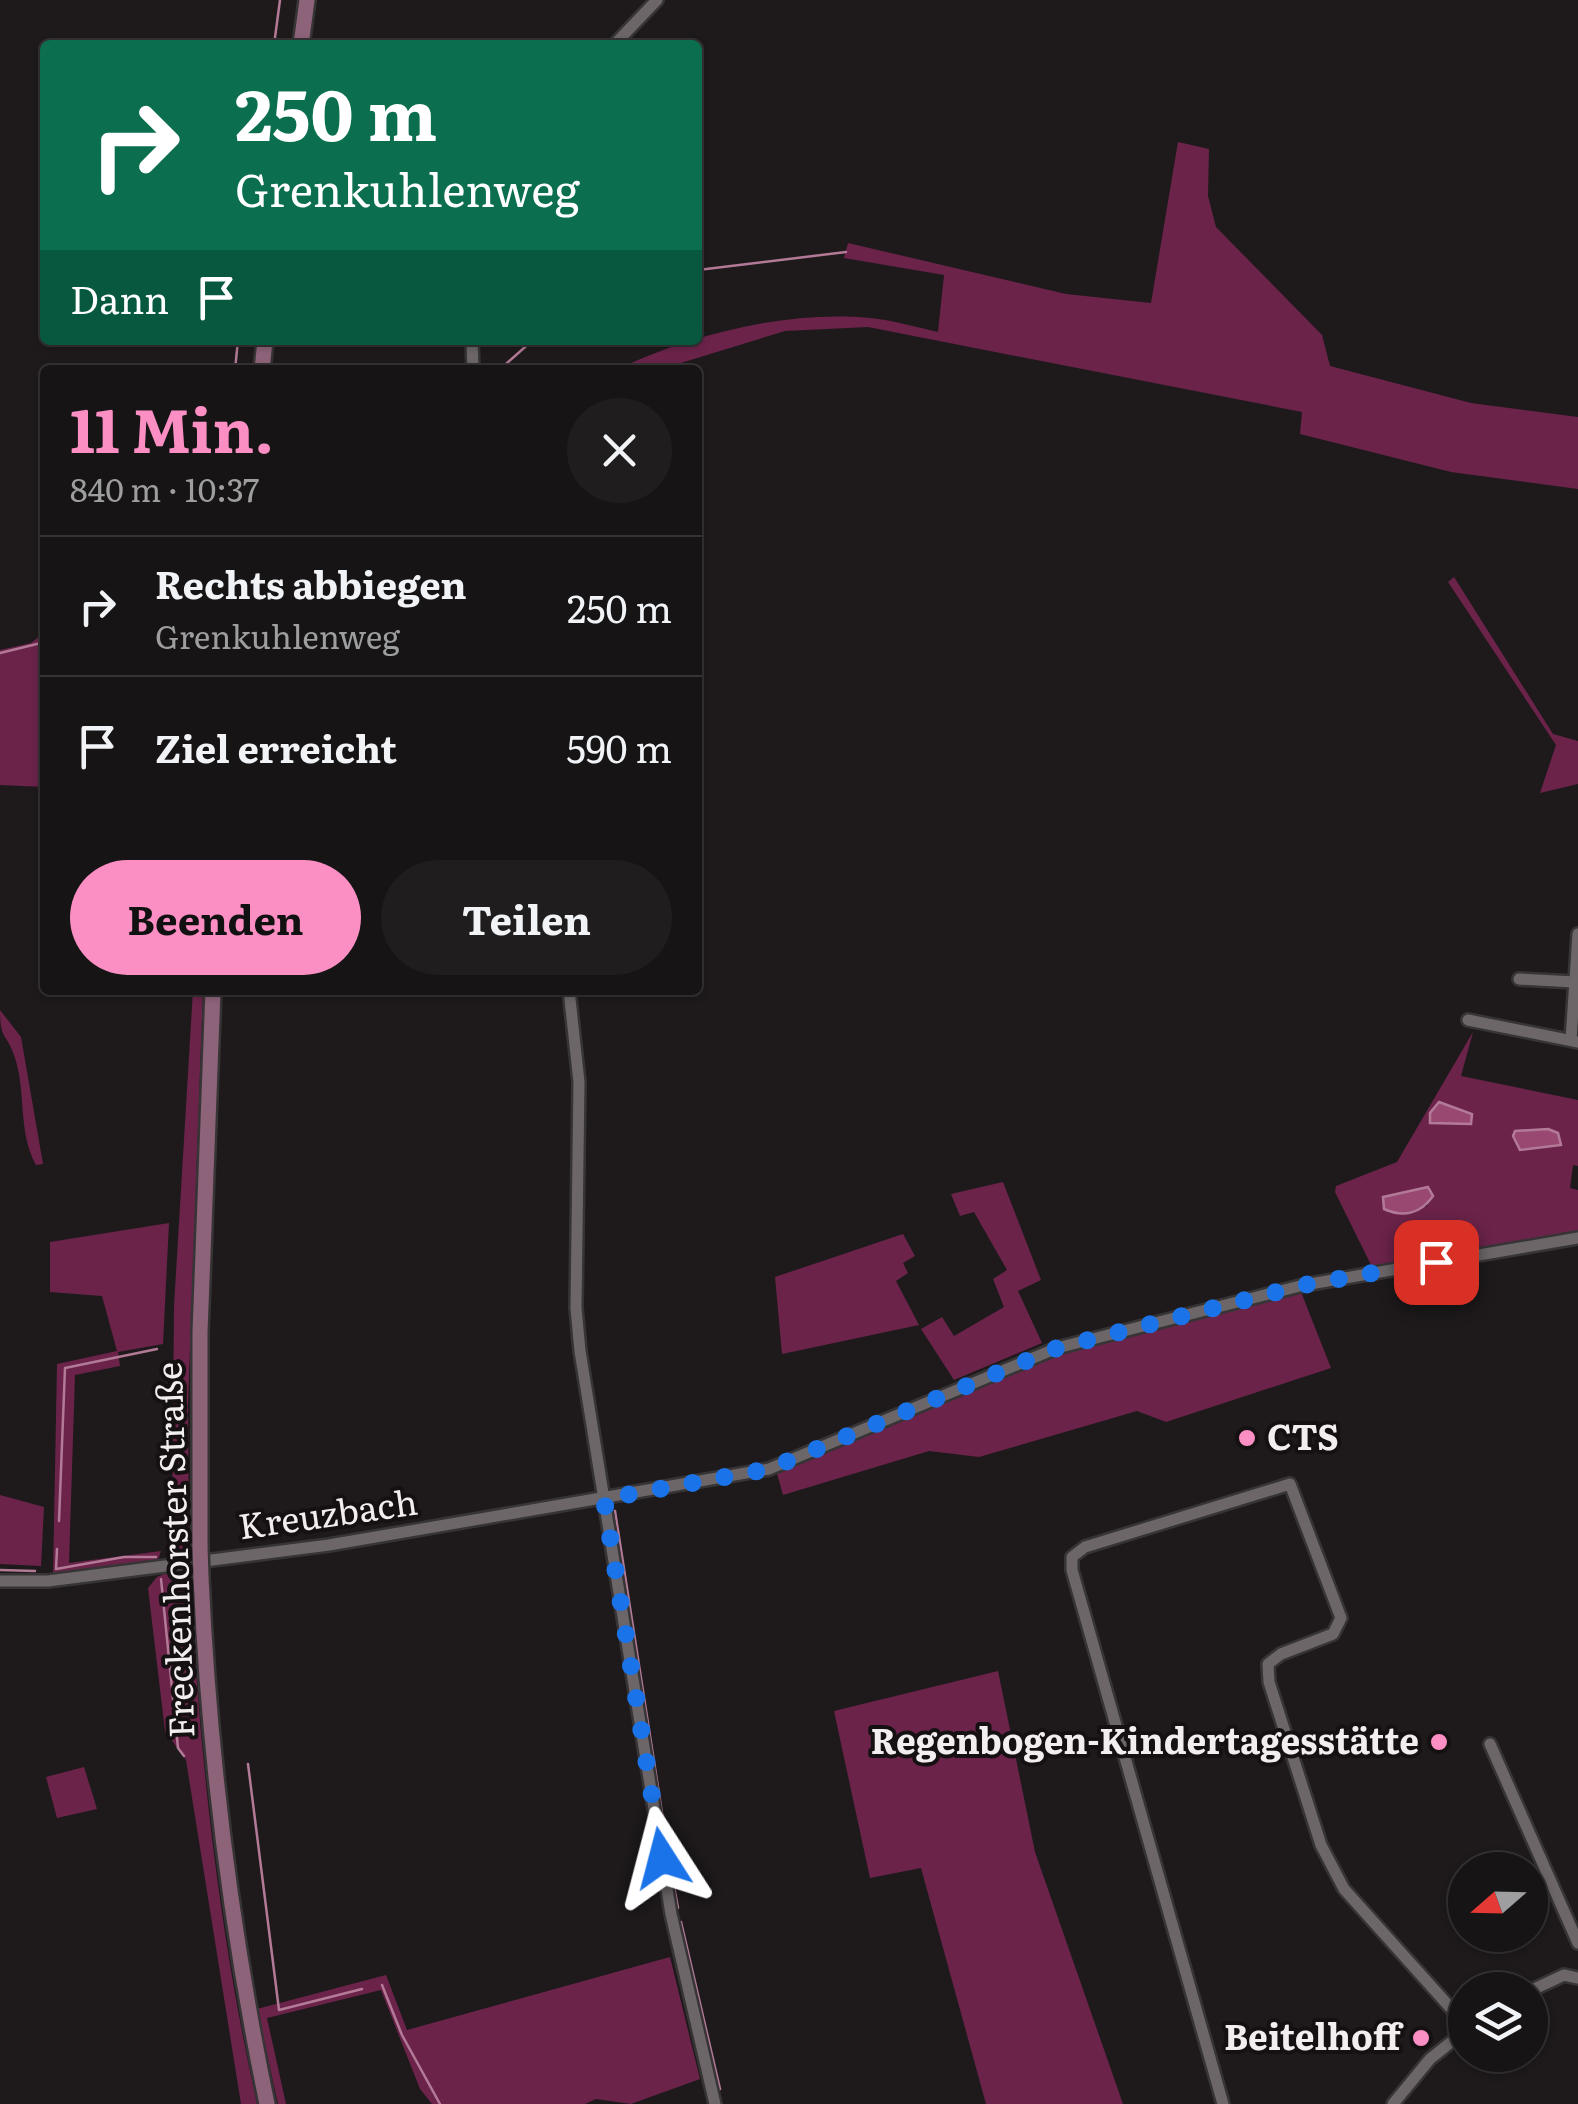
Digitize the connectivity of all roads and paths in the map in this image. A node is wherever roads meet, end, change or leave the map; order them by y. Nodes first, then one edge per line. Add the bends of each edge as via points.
1 (307, 0) edge
2 (657, 0) edge
3 (302, 40) edge
4 (619, 40) edge
5 (1578, 934) edge
6 (1518, 980) dead end
7 (1574, 982) junction
8 (213, 995) edge
9 (569, 995) edge
10 (1468, 1020) dead end
11 (1574, 1041) edge
12 (1578, 1238) edge
13 (604, 1499) junction
14 (0, 1581) edge
15 (1490, 1744) dead end
16 (1578, 1942) edge
17 (1578, 1978) edge
18 (1548, 1983) edge
19 (1448, 2008) edge
20 (1448, 2043) edge
21 (267, 2104) edge
22 (715, 2104) edge
23 (1223, 2104) edge
24 (1393, 2104) edge

1 - 3 main road
2 - 4 street
5 - 7 street
6 - 7 street
7 - 11 street
8 - 21 main road, Freckenhorster Straße, bridge via 200,1314 201,1577 221,1836
9 - 13 street via 579,1100 576,1308
10 - 11 street
12 - 13 street, Kreuzbach via 1350,1276 1057,1348 769,1469
13 - 14 street, Kreuzbach via 329,1544 48,1581
13 - 22 street via 671,1914
15 - 16 street
17 - 18 street via 1564,1975
19 - 23 street via 1344,1889 1321,1845 1269,1682 1268,1664 1333,1634 1342,1618 1290,1484 1085,1547 1072,1557 1072,1570
20 - 24 street

